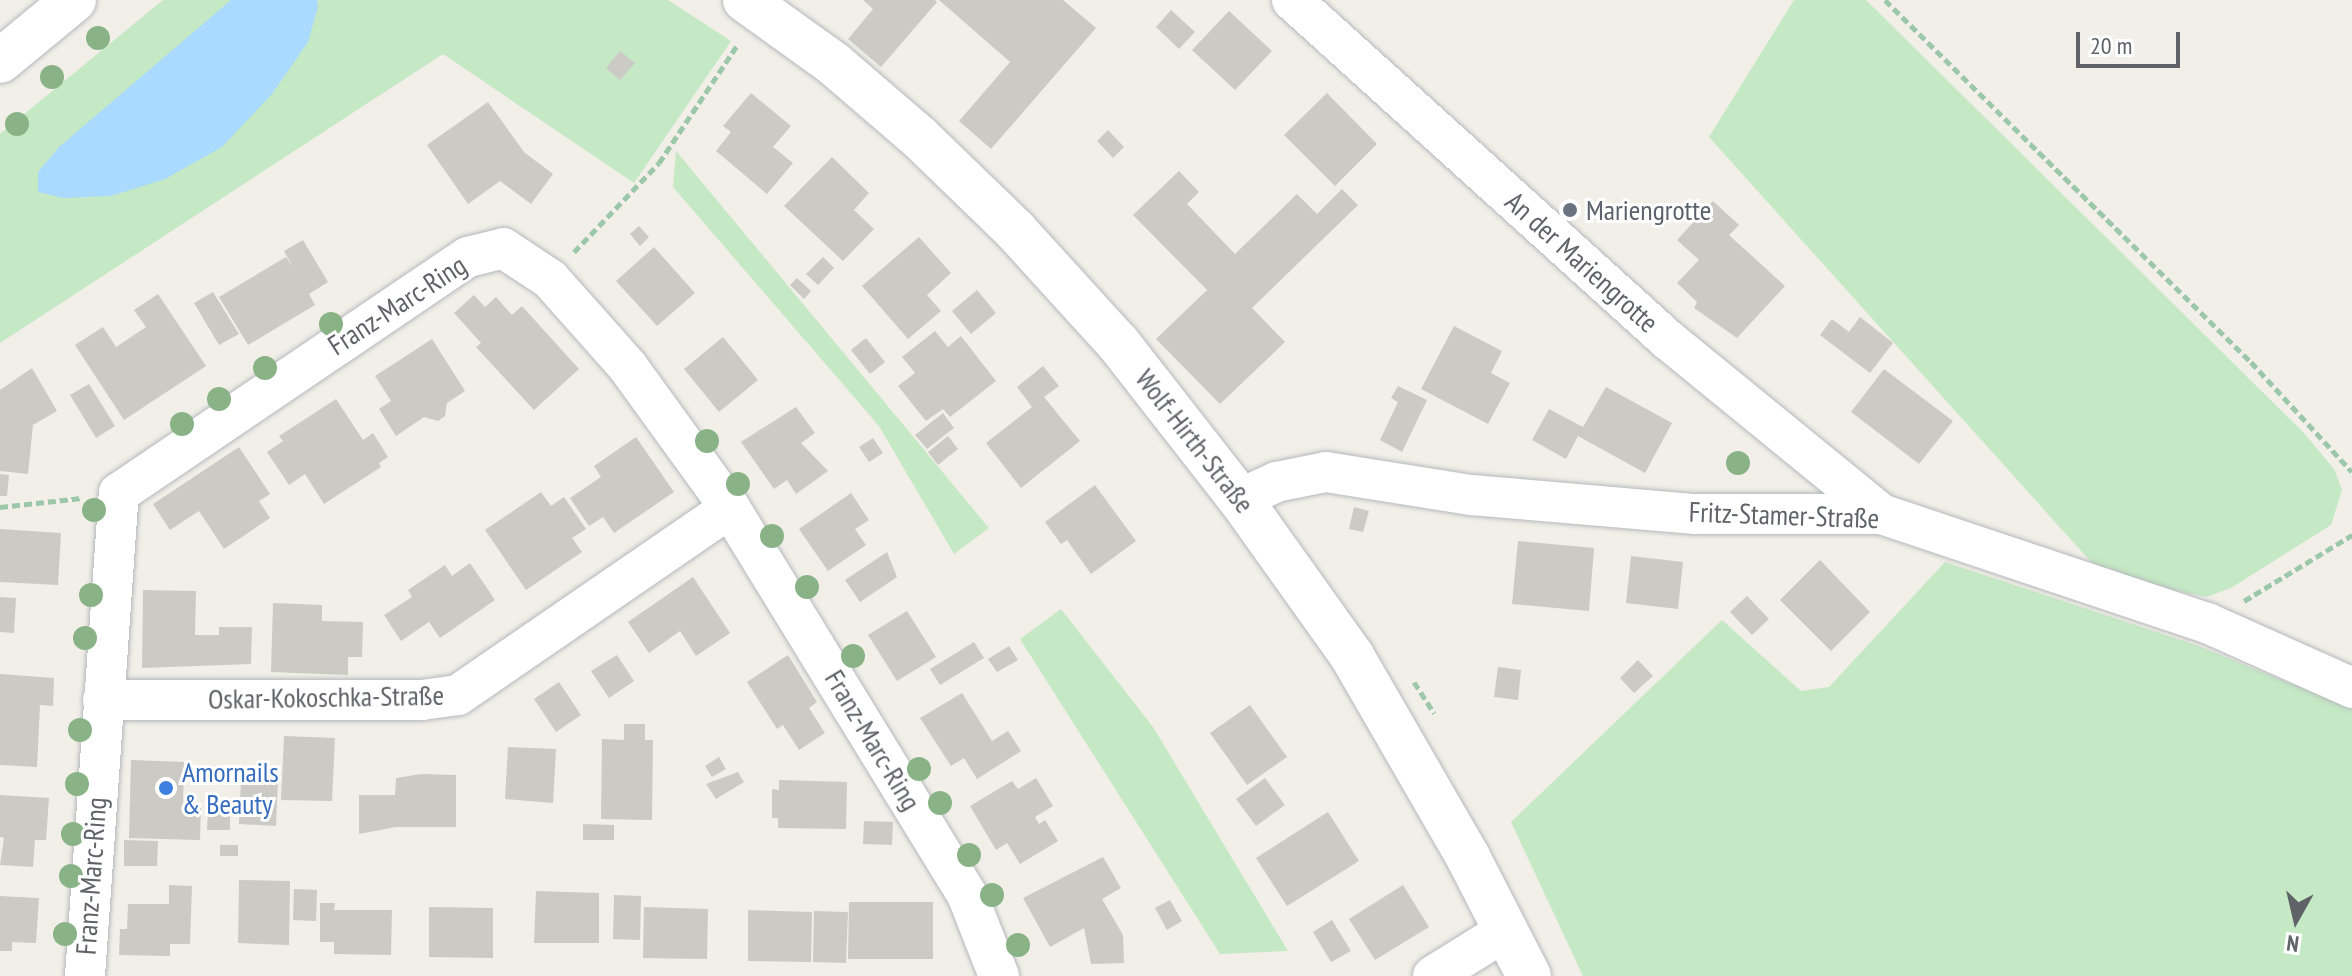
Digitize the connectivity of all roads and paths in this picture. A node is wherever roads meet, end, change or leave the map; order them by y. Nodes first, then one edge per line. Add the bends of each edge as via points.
1 (74, 0) edge
2 (1292, 0) edge
3 (1885, 0) edge
4 (753, 5) edge
5 (0, 61) edge
6 (571, 255) dead end
7 (2352, 472) edge
8 (87, 497) dead end
9 (1240, 499) junction
10 (0, 507) edge
11 (730, 508) junction
12 (1881, 514) junction
13 (2352, 535) edge
14 (2207, 623) junction
15 (2352, 688) edge
16 (103, 700) junction
17 (1507, 930) junction
18 (85, 976) edge
19 (999, 976) edge
20 (1433, 976) edge
21 (1529, 976) edge

1 - 5 street
2 - 12 street, An der Mariengrotte via 1668,340
3 - 7 path via 2251,362
4 - 6 path via 659,163
4 - 9 street, Wolf-Hirth-Straße via 834,64 1000,215 1118,343
8 - 10 path
9 - 12 street, Fritz-Stamer-Straße via 1276,482 1326,472 1472,495 1695,514
9 - 17 street, Wolf-Hirth-Straße via 1352,656
11 - 16 street, Oskar-Kokoschka-Straße via 458,695 422,700
11 - 16 street, Franz-Marc-Ring via 643,385 550,279 515,251 491,249 468,257 119,493
11 - 19 street, Franz-Marc-Ring via 968,897
12 - 14 street, Fritz-Stamer-Straße
13 - 14 path
14 - 15 street, Fritz-Stamer-Straße
16 - 18 street, Franz-Marc-Ring
17 - 20 street
17 - 21 street, Wolf-Hirth-Straße

